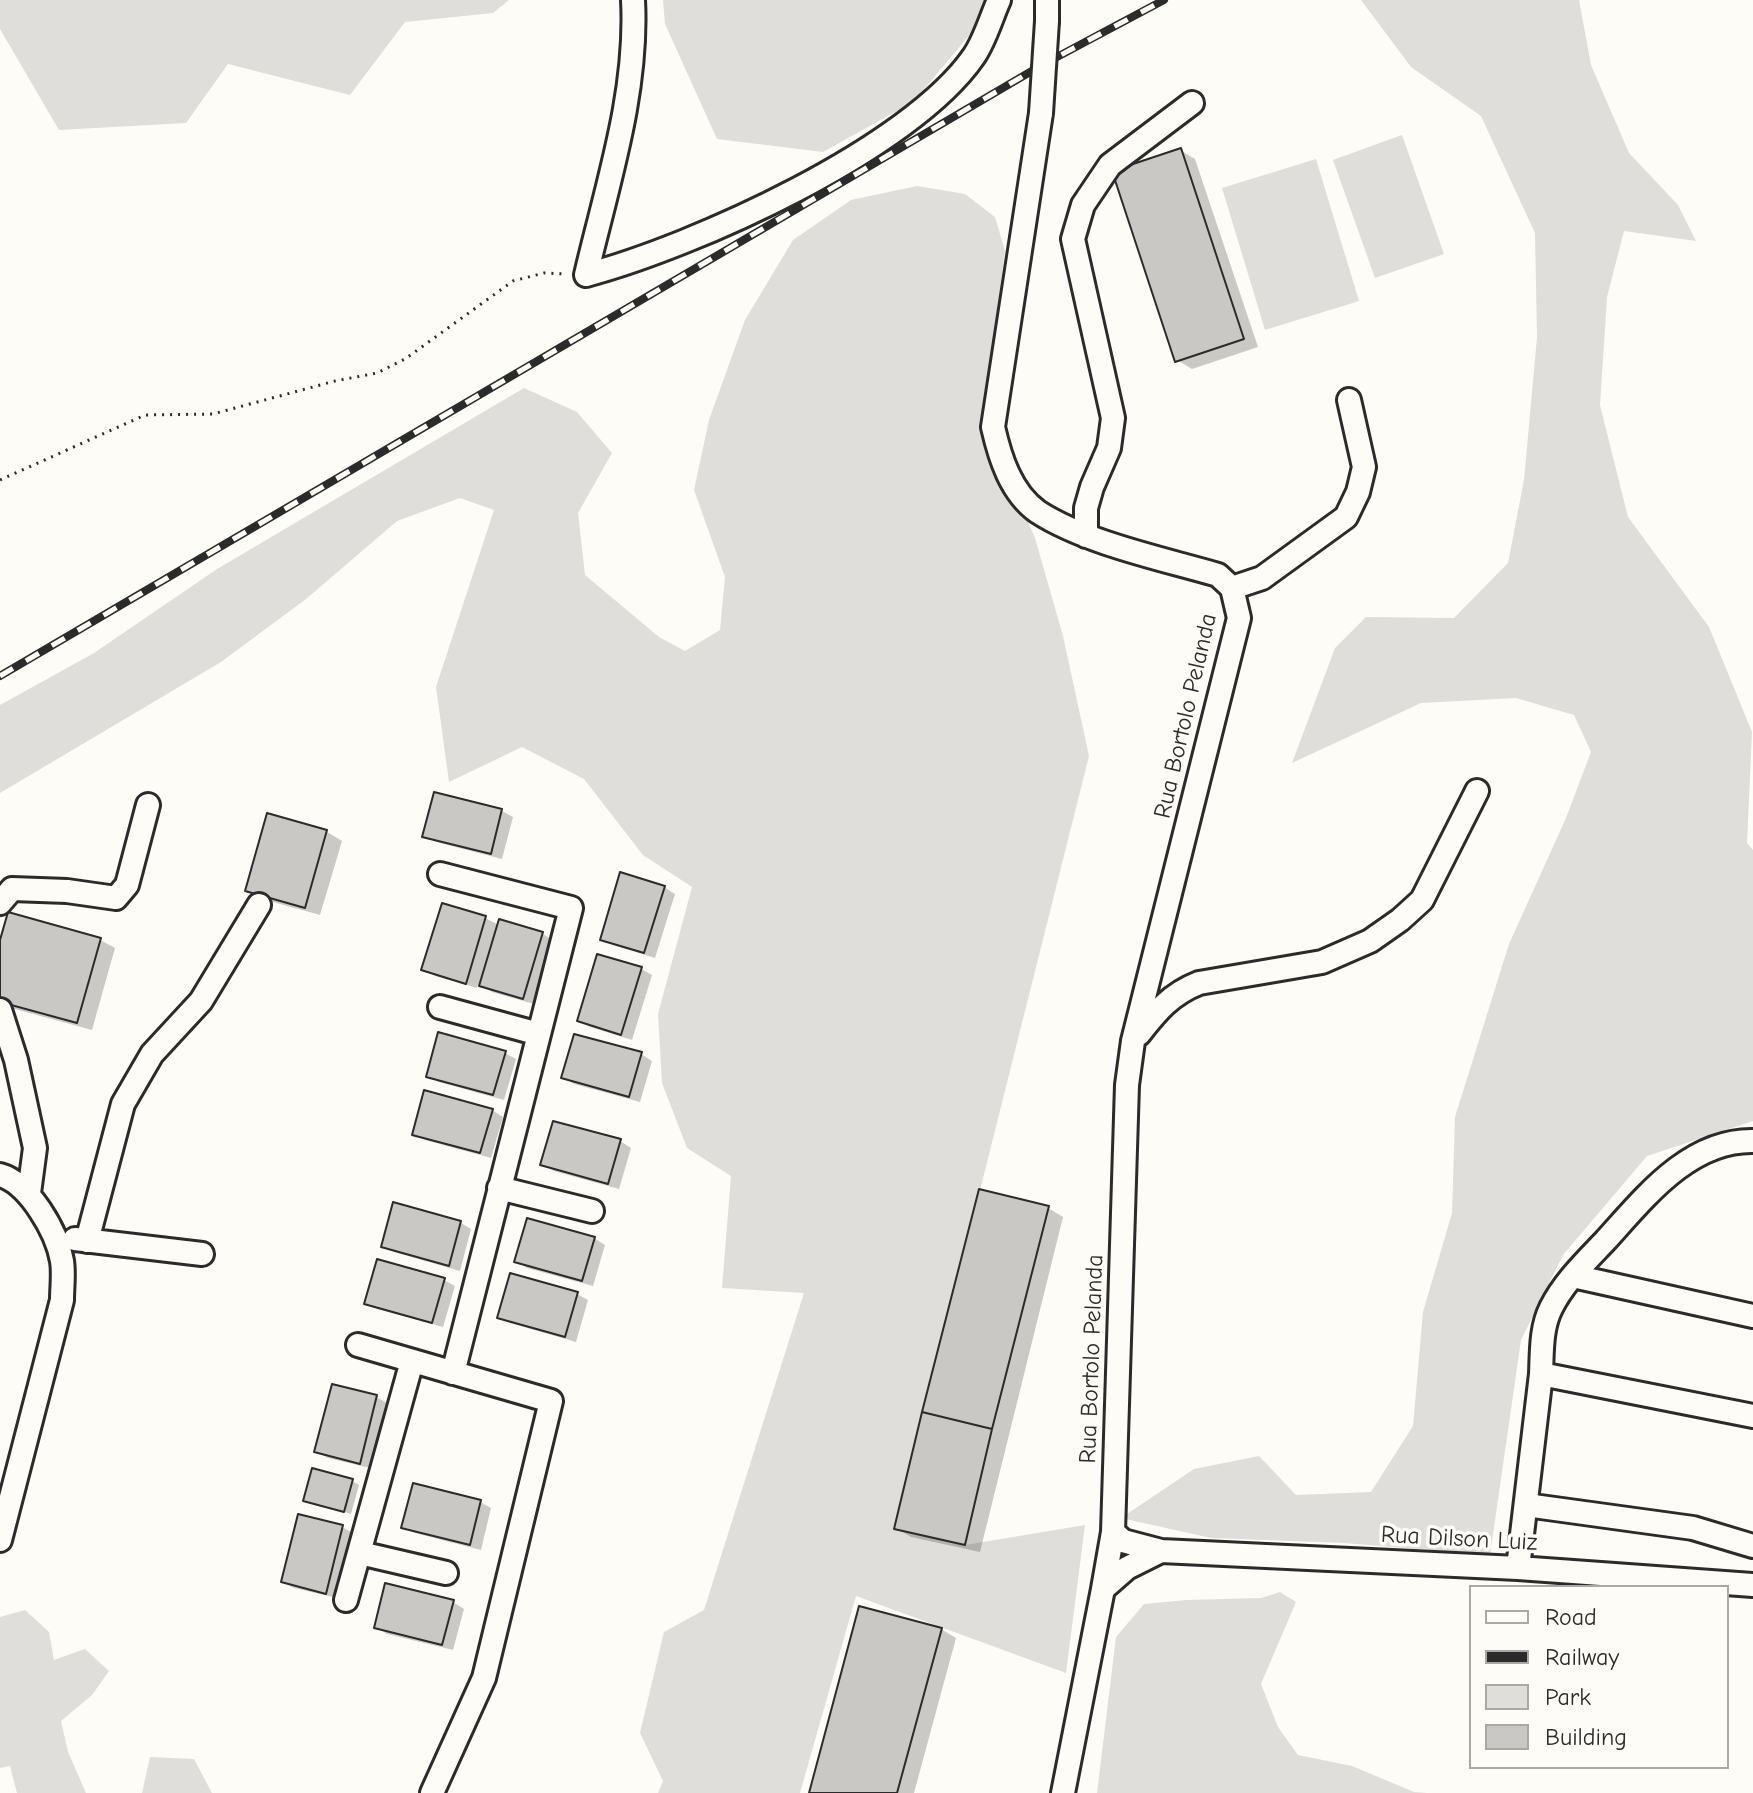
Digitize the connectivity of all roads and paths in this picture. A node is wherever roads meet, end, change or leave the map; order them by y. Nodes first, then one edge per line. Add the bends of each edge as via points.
1 (633, 0) edge
2 (999, 0) edge
3 (1047, 11) edge
4 (1192, 103) dead end
5 (586, 275) junction
6 (1349, 400) dead end
7 (0, 480) edge
8 (1086, 536) junction
9 (1232, 588) junction
10 (1477, 791) dead end
11 (148, 805) dead end
12 (440, 874) dead end
13 (0, 903) edge
14 (259, 905) dead end
15 (440, 1007) dead end
16 (0, 1010) edge
17 (539, 1034) junction
18 (1133, 1041) junction
19 (1753, 1141) edge
20 (0, 1175) edge
21 (499, 1188) junction
22 (29, 1193) junction
23 (592, 1211) dead end
24 (54, 1237) junction
25 (87, 1241) junction
26 (202, 1254) dead end
27 (1573, 1276) junction
28 (1753, 1316) edge
29 (358, 1345) dead end
30 (412, 1361) junction
31 (453, 1373) junction
32 (1541, 1374) junction
33 (1753, 1416) edge
34 (1526, 1505) junction
35 (1113, 1532) junction
36 (0, 1540) edge
37 (1753, 1546) edge
38 (1161, 1551) junction
39 (360, 1553) junction
40 (1518, 1568) junction
41 (446, 1573) dead end
42 (1753, 1585) edge
43 (1103, 1589) junction
44 (346, 1600) dead end
45 (432, 1793) edge
46 (1063, 1793) edge

1 - 5 street via 635,40 626,103
2 - 5 street via 975,55 933,102 868,148 774,201 625,264
3 - 8 street, Rua Bortolo Pelanda, bridge via 1041,113 993,427 1000,459 1037,511
4 - 8 street via 1110,165 1083,205 1073,239 1113,418 1109,448 1086,508
5 - 7 path via 544,273 513,281 405,359 377,373 213,414 145,415
6 - 9 street via 1364,467 1346,517 1262,578
8 - 9 street, Rua Bortolo Pelanda via 1218,575
9 - 18 street, Rua Bortolo Pelanda via 1239,618
10 - 18 street via 1422,900 1400,920 1370,941 1322,962 1181,990 1166,1000
11 - 13 street via 127,885 116,898 12,889
12 - 17 street via 571,908
14 - 25 street via 201,1001 152,1054 123,1104
15 - 17 street
16 - 22 street via 35,1148
17 - 21 street
18 - 35 street, Rua Bortolo Pelanda via 1127,1085
19 - 27 street via 1733,1140 1698,1155 1658,1182
20 - 22 street
21 - 23 street
21 - 31 street
22 - 24 street
24 - 25 street
24 - 36 street via 62,1262 62,1300
25 - 26 street
27 - 28 street
27 - 32 street via 1551,1308 1542,1333
29 - 30 street
30 - 31 street
30 - 39 street
31 - 45 street via 551,1401 484,1678
32 - 33 street
32 - 34 street
34 - 37 street via 1693,1528
34 - 40 street
35 - 38 street, Rua Dilson Luiz via 1123,1541
35 - 43 street, Rua Bortolo Pelanda
38 - 40 street, Rua Dilson Luiz
38 - 43 street via 1127,1568
39 - 41 street
39 - 44 street
40 - 42 street, Rua Dilson Luiz
43 - 46 street, Rua Bortolo Pelanda

